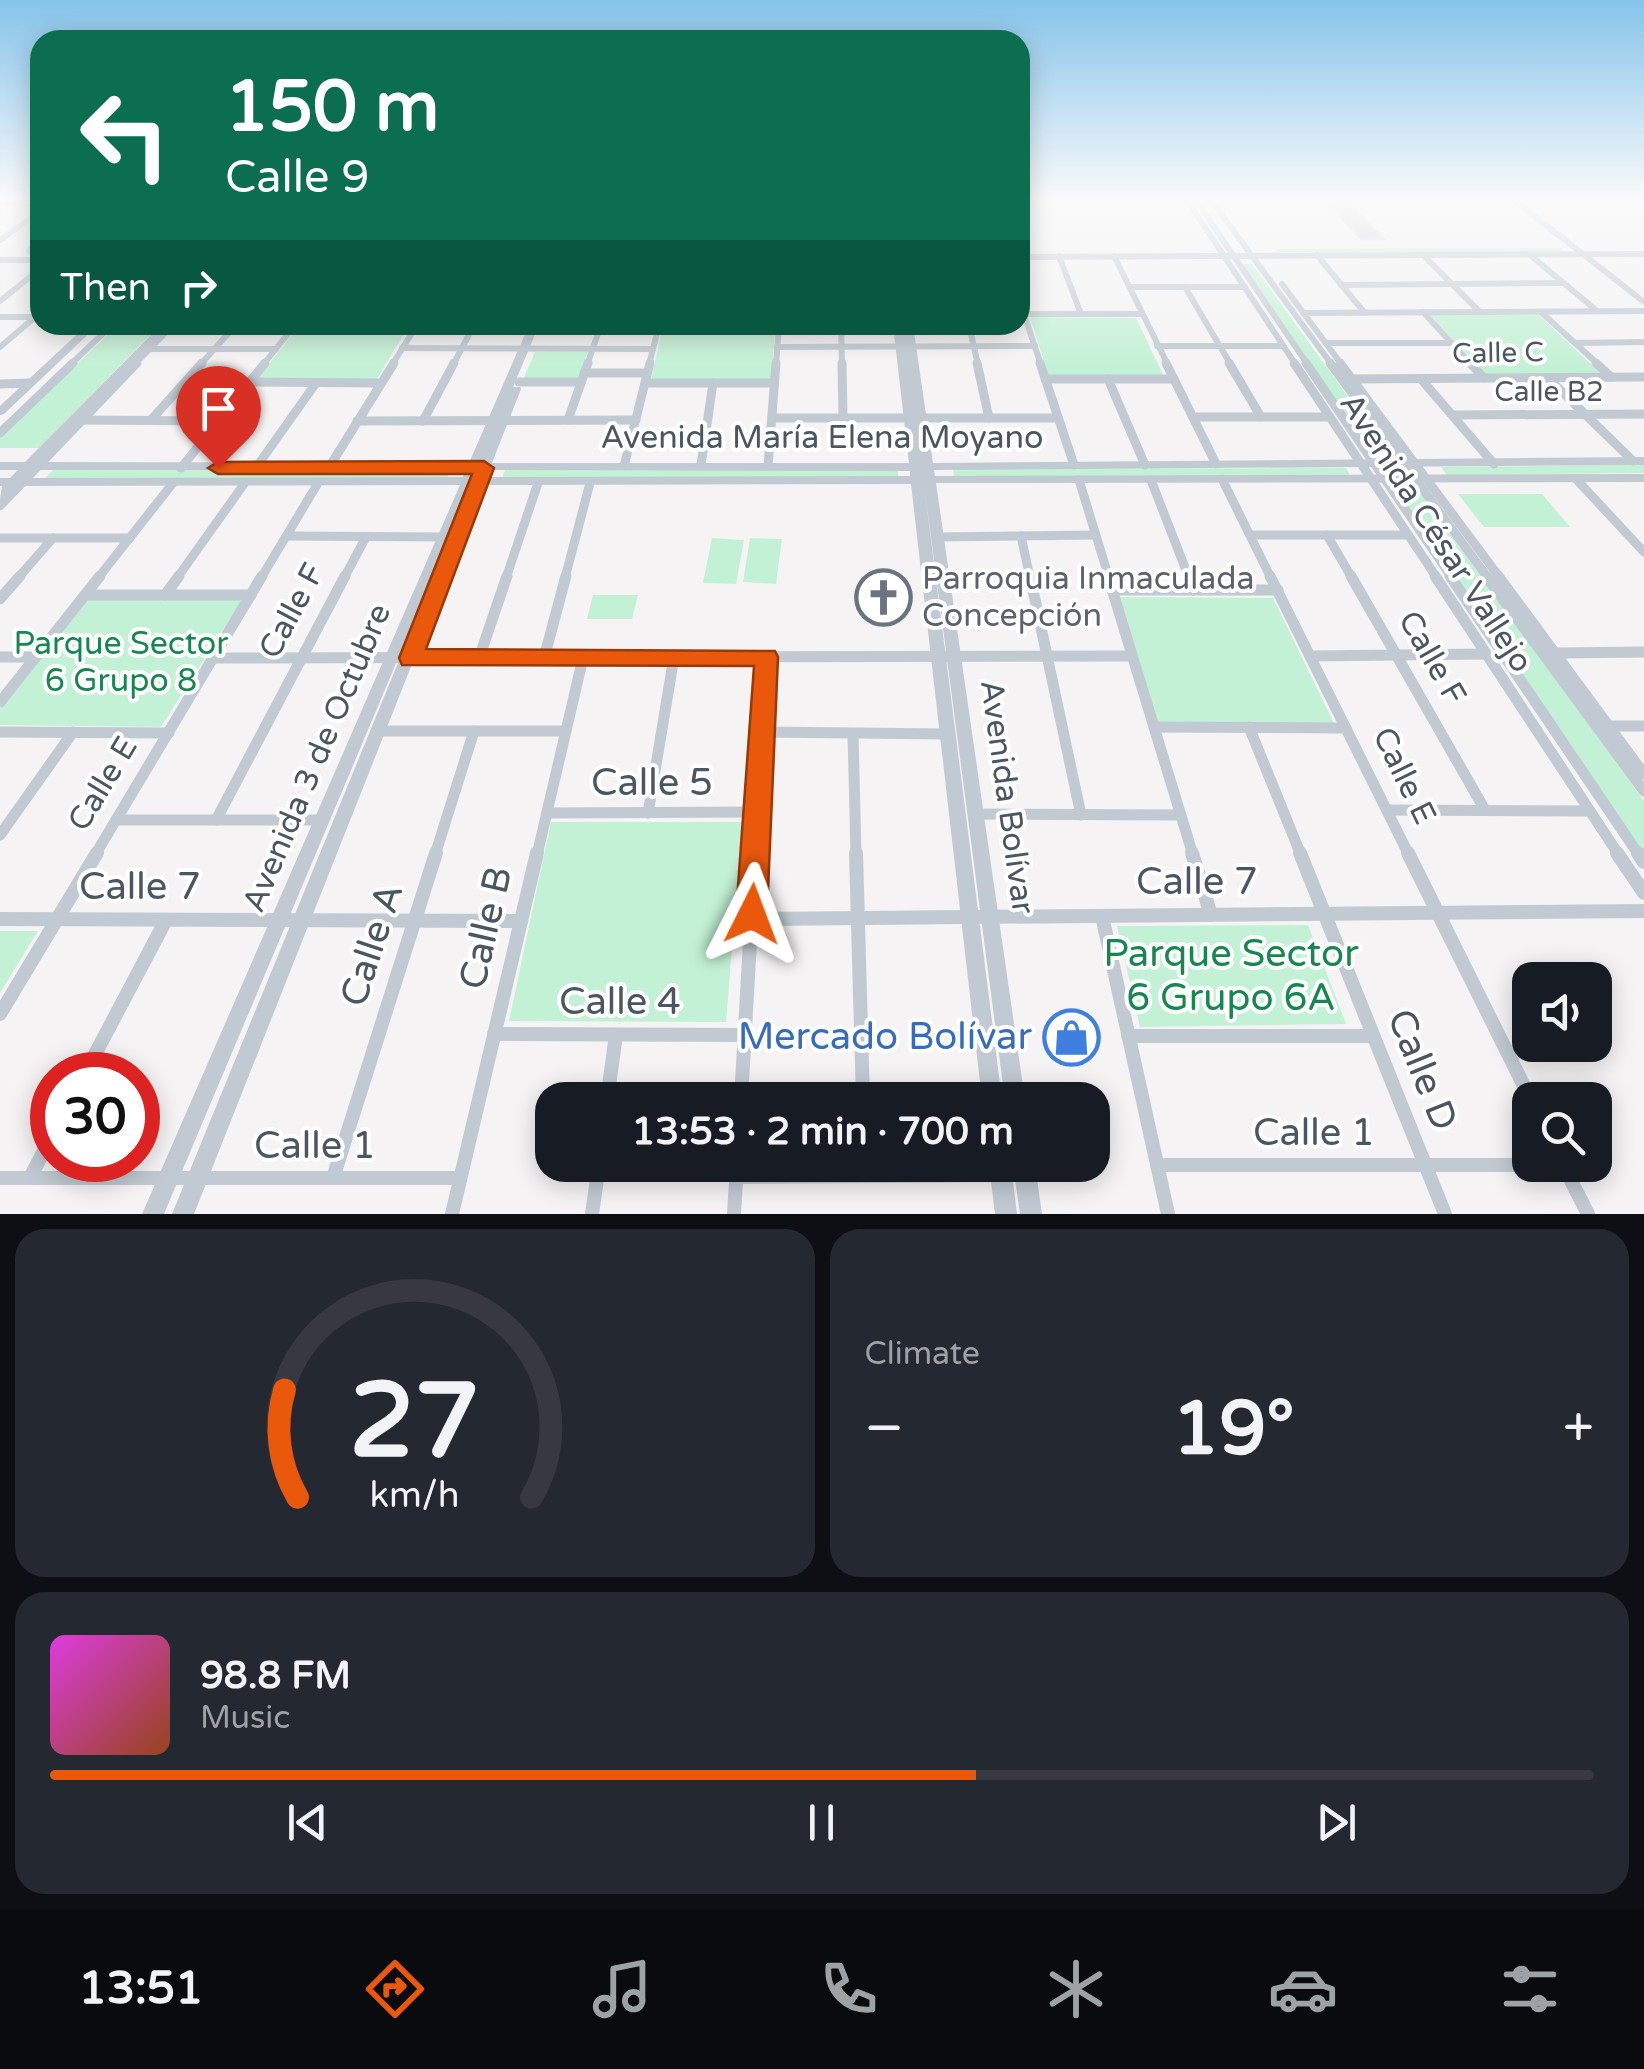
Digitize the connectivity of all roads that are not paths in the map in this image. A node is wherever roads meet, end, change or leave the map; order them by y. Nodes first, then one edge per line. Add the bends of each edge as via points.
1 (1059, 256) edge
2 (1114, 256) edge
3 (1317, 256) edge
4 (1229, 257) edge
5 (1230, 257) edge
6 (1257, 257) edge
7 (1258, 257) edge
8 (1426, 257) edge
9 (1532, 257) edge
10 (1591, 257) edge
11 (1592, 257) edge
12 (0, 260) edge
13 (30, 260) edge
14 (30, 277) edge
15 (1564, 283) junction
16 (1341, 284) junction
17 (1453, 284) junction
18 (1129, 287) junction
19 (1185, 287) junction
20 (1245, 287) junction
21 (1644, 294) edge
22 (0, 301) edge
23 (1644, 302) edge
24 (1597, 311) junction
25 (1644, 311) edge
26 (1364, 312) junction
27 (1423, 312) junction
28 (1480, 312) junction
29 (1540, 312) junction
30 (1303, 313) junction
31 (1030, 314) edge
32 (1080, 314) junction
33 (1142, 314) junction
34 (30, 316) edge
35 (0, 318) edge
36 (30, 322) edge
37 (1030, 333) edge
38 (82, 335) edge
39 (102, 335) edge
40 (160, 335) edge
41 (162, 335) edge
42 (227, 335) edge
43 (287, 335) edge
44 (410, 335) edge
45 (469, 335) edge
46 (532, 335) edge
47 (536, 335) edge
48 (598, 335) edge
49 (656, 335) edge
50 (778, 335) edge
51 (841, 335) edge
52 (902, 335) edge
53 (907, 335) edge
54 (972, 335) edge
55 (1644, 342) edge
56 (1327, 343) junction
57 (1452, 343) junction
58 (1575, 344) junction
59 (0, 346) edge
60 (1034, 346) junction
61 (1157, 346) junction
62 (1218, 346) junction
63 (1282, 346) junction
64 (777, 347) junction
65 (842, 347) junction
66 (906, 347) junction
67 (974, 347) junction
68 (402, 348) junction
69 (462, 348) junction
70 (529, 348) junction
71 (593, 348) junction
72 (150, 349) junction
73 (214, 349) junction
74 (276, 349) junction
75 (653, 349) junction
76 (583, 377) junction
77 (1547, 377) junction
78 (1611, 377) junction
79 (1644, 377) edge
80 (646, 378) junction
81 (1353, 378) junction
82 (1422, 378) junction
83 (1484, 378) junction
84 (1045, 379) junction
85 (1108, 379) junction
86 (1174, 379) junction
87 (249, 382) junction
88 (316, 382) junction
89 (519, 382) junction
90 (713, 382) junction
91 (774, 382) junction
92 (381, 383) junction
93 (0, 384) edge
94 (30, 384) junction
95 (0, 412) edge
96 (1453, 414) junction
97 (1644, 414) edge
98 (1586, 415) junction
99 (1329, 416) junction
100 (1194, 417) junction
101 (1261, 417) junction
102 (772, 418) junction
103 (843, 418) junction
104 (916, 418) junction
105 (988, 418) junction
106 (1058, 418) junction
107 (82, 420) junction
108 (151, 420) junction
109 (218, 420) junction
110 (497, 420) junction
111 (568, 420) junction
112 (636, 420) junction
113 (357, 421) junction
114 (423, 421) junction
115 (0, 433) edge
116 (1639, 461) edge
117 (1359, 463) junction
118 (1145, 464) junction
119 (1216, 464) junction
120 (1376, 464) junction
121 (1410, 464) junction
122 (1494, 464) junction
123 (701, 465) junction
124 (1074, 465) junction
125 (0, 466) edge
126 (33, 466) junction
127 (624, 466) junction
128 (768, 466) junction
129 (180, 468) junction
130 (255, 469) junction
131 (328, 469) junction
132 (921, 474) junction
133 (475, 475) junction
134 (1386, 478) junction
135 (1421, 478) junction
136 (1576, 478) junction
137 (1644, 478) edge
138 (1222, 479) junction
139 (1370, 479) junction
140 (1078, 480) junction
141 (1151, 480) junction
142 (12, 482) edge
143 (538, 483) junction
144 (590, 483) junction
145 (174, 484) junction
146 (244, 484) junction
147 (318, 484) junction
148 (0, 494) edge
149 (0, 506) edge
150 (1251, 534) junction
151 (1095, 535) junction
152 (1327, 535) junction
153 (1408, 535) junction
154 (286, 536) junction
155 (1021, 536) junction
156 (366, 537) junction
157 (443, 537) junction
158 (936, 537) junction
159 (0, 538) edge
160 (53, 538) junction
161 (130, 538) junction
162 (1644, 552) edge
163 (1112, 590) junction
164 (1193, 590) junction
165 (1278, 590) junction
166 (85, 595) junction
167 (165, 596) junction
168 (251, 596) junction
169 (0, 598) edge
170 (1644, 652) edge
171 (1556, 653) junction
172 (1485, 654) junction
173 (1395, 655) junction
174 (1132, 656) junction
175 (1310, 656) junction
176 (0, 657) edge
177 (36, 657) junction
178 (766, 657) junction
179 (946, 657) junction
180 (1047, 657) junction
181 (214, 658) junction
182 (302, 658) junction
183 (402, 658) junction
184 (479, 658) junction
185 (544, 658) junction
186 (583, 658) junction
187 (674, 658) junction
188 (0, 702) edge
189 (1609, 726) junction
190 (1644, 726) edge
191 (1154, 727) junction
192 (1249, 728) junction
193 (1346, 728) junction
194 (380, 731) junction
195 (474, 731) junction
196 (566, 731) junction
197 (0, 732) edge
198 (72, 732) junction
199 (169, 732) junction
200 (762, 732) junction
201 (853, 734) junction
202 (947, 734) junction
203 (1644, 774) edge
204 (1644, 791) edge
205 (1387, 810) junction
206 (1485, 810) junction
207 (1589, 810) junction
208 (757, 812) junction
209 (546, 813) junction
210 (648, 813) junction
211 (976, 814) junction
212 (1081, 816) junction
213 (1180, 816) junction
214 (116, 820) junction
215 (216, 820) junction
216 (324, 820) junction
217 (0, 835) edge
218 (1644, 862) edge
219 (1644, 893) edge
220 (1644, 911) edge
221 (1438, 913) junction
222 (1324, 914) junction
223 (1211, 915) junction
224 (1102, 916) junction
225 (968, 917) junction
226 (990, 917) junction
227 (857, 918) junction
228 (0, 919) edge
229 (751, 919) junction
230 (56, 920) junction
231 (166, 920) junction
232 (280, 920) junction
233 (302, 920) junction
234 (414, 920) junction
235 (521, 920) junction
236 (0, 1014) edge
237 (494, 1034) junction
238 (616, 1035) junction
239 (744, 1035) junction
240 (1128, 1036) junction
241 (1373, 1036) junction
242 (96, 1052) edge
243 (610, 1082) edge
244 (742, 1082) edge
245 (862, 1082) edge
246 (990, 1082) edge
247 (1013, 1082) edge
248 (1522, 1082) edge
249 (1512, 1164) edge
250 (1157, 1165) junction
251 (1426, 1166) junction
252 (0, 1178) edge
253 (30, 1178) edge
254 (160, 1178) edge
255 (169, 1178) junction
256 (198, 1178) junction
257 (333, 1178) junction
258 (460, 1178) junction
259 (597, 1182) edge
260 (736, 1182) edge
261 (1002, 1182) edge
262 (1026, 1182) edge
263 (1572, 1182) edge
264 (153, 1214) edge
265 (183, 1214) edge
266 (452, 1214) edge
267 (592, 1214) edge
268 (734, 1214) edge
269 (1006, 1214) edge
270 (1030, 1214) edge
271 (1168, 1214) edge
272 (1445, 1214) edge
273 (1588, 1214) edge

1 - 32 street
2 - 18 street
3 - 16 street
4 - 20 street, Avenida César Vallejo
5 - 120 street, Avenida César Vallejo
6 - 121 street, Avenida César Vallejo
7 - 30 street, Avenida César Vallejo
8 - 17 street
9 - 15 street
10 - 23 street
11 - 21 street
12 - 13 street
14 - 22 street
15 - 17 street
15 - 24 street
16 - 17 street
16 - 26 street
17 - 28 street
18 - 19 street
18 - 33 street
19 - 20 street
19 - 62 street
20 - 63 street, Avenida César Vallejo
24 - 25 street
24 - 29 street
26 - 27 street
26 - 30 street
27 - 28 street
27 - 57 street
28 - 29 street
29 - 58 street
30 - 56 street, Avenida César Vallejo
31 - 32 street
32 - 33 street
33 - 61 street
34 - 35 street
36 - 59 street
37 - 60 street
38 - 94 street
39 - 115 street
40 - 126 street
41 - 72 street
42 - 73 street
43 - 74 street
44 - 68 street
45 - 69 street
46 - 70 street, Avenida 3 de Octubre
47 - 70 street, Avenida 3 de Octubre
48 - 71 street
49 - 75 street
50 - 64 street
51 - 65 street
52 - 66 street, Avenida Bolívar
53 - 66 street, Avenida Bolívar
54 - 67 street
55 - 58 street
56 - 57 street
56 - 81 street, Avenida César Vallejo
57 - 83 street
58 - 78 street
60 - 67 street
60 - 84 street
61 - 62 street
61 - 86 street
62 - 63 street
62 - 101 street
63 - 99 street, Avenida César Vallejo
64 - 65 street
64 - 91 street
65 - 66 street
65 - 103 street
66 - 67 street
66 - 104 street, Avenida Bolívar
67 - 105 street
68 - 69 street
68 - 92 street
69 - 70 street
69 - 114 street
70 - 71 street
70 - 89 street, Avenida 3 de Octubre
70 - 110 street, Avenida 3 de Octubre
71 - 75 street
71 - 76 street
72 - 73 street
72 - 107 street
73 - 74 street
73 - 108 street
74 - 87 street
75 - 80 street
76 - 80 street
76 - 89 street
76 - 111 street
77 - 78 street, Calle C
77 - 83 street, Calle C
77 - 98 street
78 - 79 street, Calle C
80 - 90 street
80 - 112 street
81 - 82 street, Calle C
81 - 121 street, Avenida César Vallejo
82 - 83 street, Calle C
82 - 96 street
84 - 85 street
84 - 106 street
85 - 86 street
85 - 118 street
86 - 100 street
87 - 88 street
87 - 109 street
88 - 92 street
88 - 130 street
89 - 110 street, Avenida 3 de Octubre
90 - 91 street
90 - 123 street
91 - 102 street
92 - 113 street
93 - 94 street
94 - 95 street
96 - 98 street, Calle B2
96 - 122 street
97 - 98 street, Calle B2
98 - 116 street
99 - 101 street
99 - 117 street, Avenida César Vallejo
100 - 101 street
100 - 119 street
102 - 103 street
102 - 128 street
103 - 104 street
104 - 105 street
104 - 132 street, Avenida Bolívar
105 - 106 street
106 - 124 street
107 - 108 street
107 - 126 street
108 - 109 street
109 - 129 street
110 - 111 street
110 - 114 street
110 - 133 street, Avenida 3 de Octubre
111 - 112 street
112 - 127 street
113 - 114 street
113 - 131 street
116 - 122 street, Avenida María Elena Moyano
117 - 119 street, Avenida María Elena Moyano
117 - 120 street, Avenida María Elena Moyano
117 - 139 street, Avenida César Vallejo
118 - 119 street, Avenida María Elena Moyano
118 - 124 street, Avenida María Elena Moyano
120 - 121 street, Avenida María Elena Moyano
120 - 134 street, Avenida César Vallejo
121 - 122 street, Avenida María Elena Moyano
121 - 135 street, Avenida César Vallejo
123 - 127 street, Avenida María Elena Moyano
123 - 128 street, Avenida María Elena Moyano
124 - 132 street, Avenida María Elena Moyano
125 - 126 street, Avenida María Elena Moyano
126 - 129 street, Avenida María Elena Moyano
126 - 142 street
127 - 133 street, Avenida María Elena Moyano
128 - 132 street, Avenida María Elena Moyano
129 - 130 street, Avenida María Elena Moyano
130 - 131 street, Avenida María Elena Moyano
131 - 133 street, Avenida María Elena Moyano
132 - 140 street, Avenida María Elena Moyano
132 - 144 street, Avenida María Elena Moyano
132 - 158 street, Avenida Bolívar
132 - 179 street, Avenida Bolívar
133 - 143 street, Avenida María Elena Moyano
133 - 147 street, Avenida María Elena Moyano
133 - 157 street, Avenida 3 de Octubre
133 - 183 street, Avenida 3 de Octubre
134 - 135 street, Avenida María Elena Moyano
134 - 139 street, Avenida María Elena Moyano
134 - 218 street, Avenida César Vallejo
135 - 136 street, Avenida María Elena Moyano
135 - 171 street, Avenida César Vallejo
135 - 204 street, Avenida César Vallejo
136 - 137 street, Avenida María Elena Moyano
136 - 162 street
138 - 139 street, Avenida María Elena Moyano
138 - 141 street, Avenida María Elena Moyano
138 - 150 street, Calle E
139 - 153 street, Avenida César Vallejo
140 - 141 street, Avenida María Elena Moyano
140 - 151 street
141 - 164 street
142 - 145 street, Avenida María Elena Moyano
142 - 148 street
142 - 149 street
143 - 144 street, Avenida María Elena Moyano
143 - 184 street
144 - 185 street
145 - 146 street, Avenida María Elena Moyano
145 - 161 street
146 - 147 street, Avenida María Elena Moyano
146 - 167 street
147 - 154 street, Calle E
150 - 152 street
150 - 165 street, Calle E
151 - 155 street
151 - 163 street
152 - 153 street
152 - 173 street, Calle F
153 - 172 street, Avenida César Vallejo
154 - 156 street
154 - 168 street, Calle E
155 - 158 street
155 - 180 street
156 - 157 street
156 - 182 street, Calle F
157 - 183 street, Avenida 3 de Octubre
158 - 179 street, Avenida Bolívar
159 - 160 street
160 - 161 street
160 - 169 street
161 - 166 street
163 - 164 street
163 - 174 street
164 - 165 street
165 - 175 street, Calle E
166 - 167 street
166 - 177 street
167 - 168 street
168 - 181 street, Calle E
170 - 171 street
171 - 189 street, Avenida César Vallejo
172 - 173 street
172 - 207 street, Avenida César Vallejo
173 - 175 street
173 - 206 street, Calle F
174 - 180 street
174 - 191 street
175 - 193 street, Calle E
176 - 177 street
177 - 188 street
178 - 179 street
178 - 187 street
178 - 200 street
179 - 180 street
179 - 202 street, Avenida Bolívar
179 - 211 street, Avenida Bolívar
180 - 212 street
181 - 182 street
181 - 199 street, Calle E
182 - 183 street
182 - 215 street, Calle F
183 - 184 street
183 - 194 street, Avenida 3 de Octubre
183 - 216 street, Avenida 3 de Octubre
184 - 185 street
185 - 186 street
186 - 187 street
186 - 196 street, Calle B
187 - 210 street
189 - 190 street
189 - 203 street, Avenida César Vallejo
191 - 192 street
191 - 213 street
192 - 193 street
192 - 222 street, Calle D
193 - 205 street, Calle E
194 - 195 street
194 - 233 street, Avenida 3 de Octubre
195 - 196 street
195 - 234 street, Calle A
196 - 209 street, Calle B
197 - 198 street
198 - 199 street
198 - 217 street
199 - 214 street, Calle E
200 - 201 street
200 - 208 street
201 - 202 street
201 - 227 street
202 - 225 street, Avenida Bolívar
205 - 206 street
205 - 221 street, Calle E
206 - 207 street
207 - 219 street, Avenida César Vallejo
208 - 210 street, Calle 5
208 - 229 street
209 - 210 street, Calle 5
209 - 235 street, Calle B
211 - 212 street
211 - 226 street, Avenida Bolívar
212 - 213 street
213 - 223 street
214 - 215 street
214 - 230 street, Calle E
215 - 216 street
216 - 232 street, Avenida 3 de Octubre
220 - 221 street, Calle 7
221 - 222 street, Calle 7
221 - 248 street, Calle E
222 - 223 street, Calle 7
222 - 241 street, Calle D
223 - 224 street, Calle 7
224 - 226 street, Calle 7
224 - 240 street
225 - 226 street, Calle 7
225 - 227 street, Calle 7
225 - 246 street, Avenida Bolívar
226 - 247 street, Avenida Bolívar
227 - 229 street, Calle 7
227 - 245 street
228 - 230 street, Calle 7
229 - 239 street
230 - 231 street, Calle 7
230 - 236 street, Calle E
231 - 232 street, Calle 7
231 - 242 street
232 - 233 street, Calle 7
232 - 255 street, Avenida 3 de Octubre
233 - 234 street, Calle 7
233 - 256 street, Avenida 3 de Octubre
234 - 235 street, Calle 7
234 - 257 street, Calle A
235 - 237 street, Calle B
237 - 238 street, Calle 4
237 - 258 street, Calle B
238 - 239 street, Calle 4
238 - 243 street
239 - 244 street
240 - 241 street
240 - 250 street
241 - 251 street, Calle D
249 - 251 street, Calle 1
250 - 251 street, Calle 1
250 - 271 street
251 - 272 street, Calle D
252 - 253 street, Calle 1
254 - 255 street, Calle 1
255 - 256 street, Calle 1
255 - 264 street, Avenida 3 de Octubre
256 - 257 street, Calle 1
256 - 265 street, Avenida 3 de Octubre
257 - 258 street, Calle 1
258 - 266 street, Calle B
259 - 267 street
260 - 268 street
261 - 269 street
262 - 270 street
263 - 273 street

